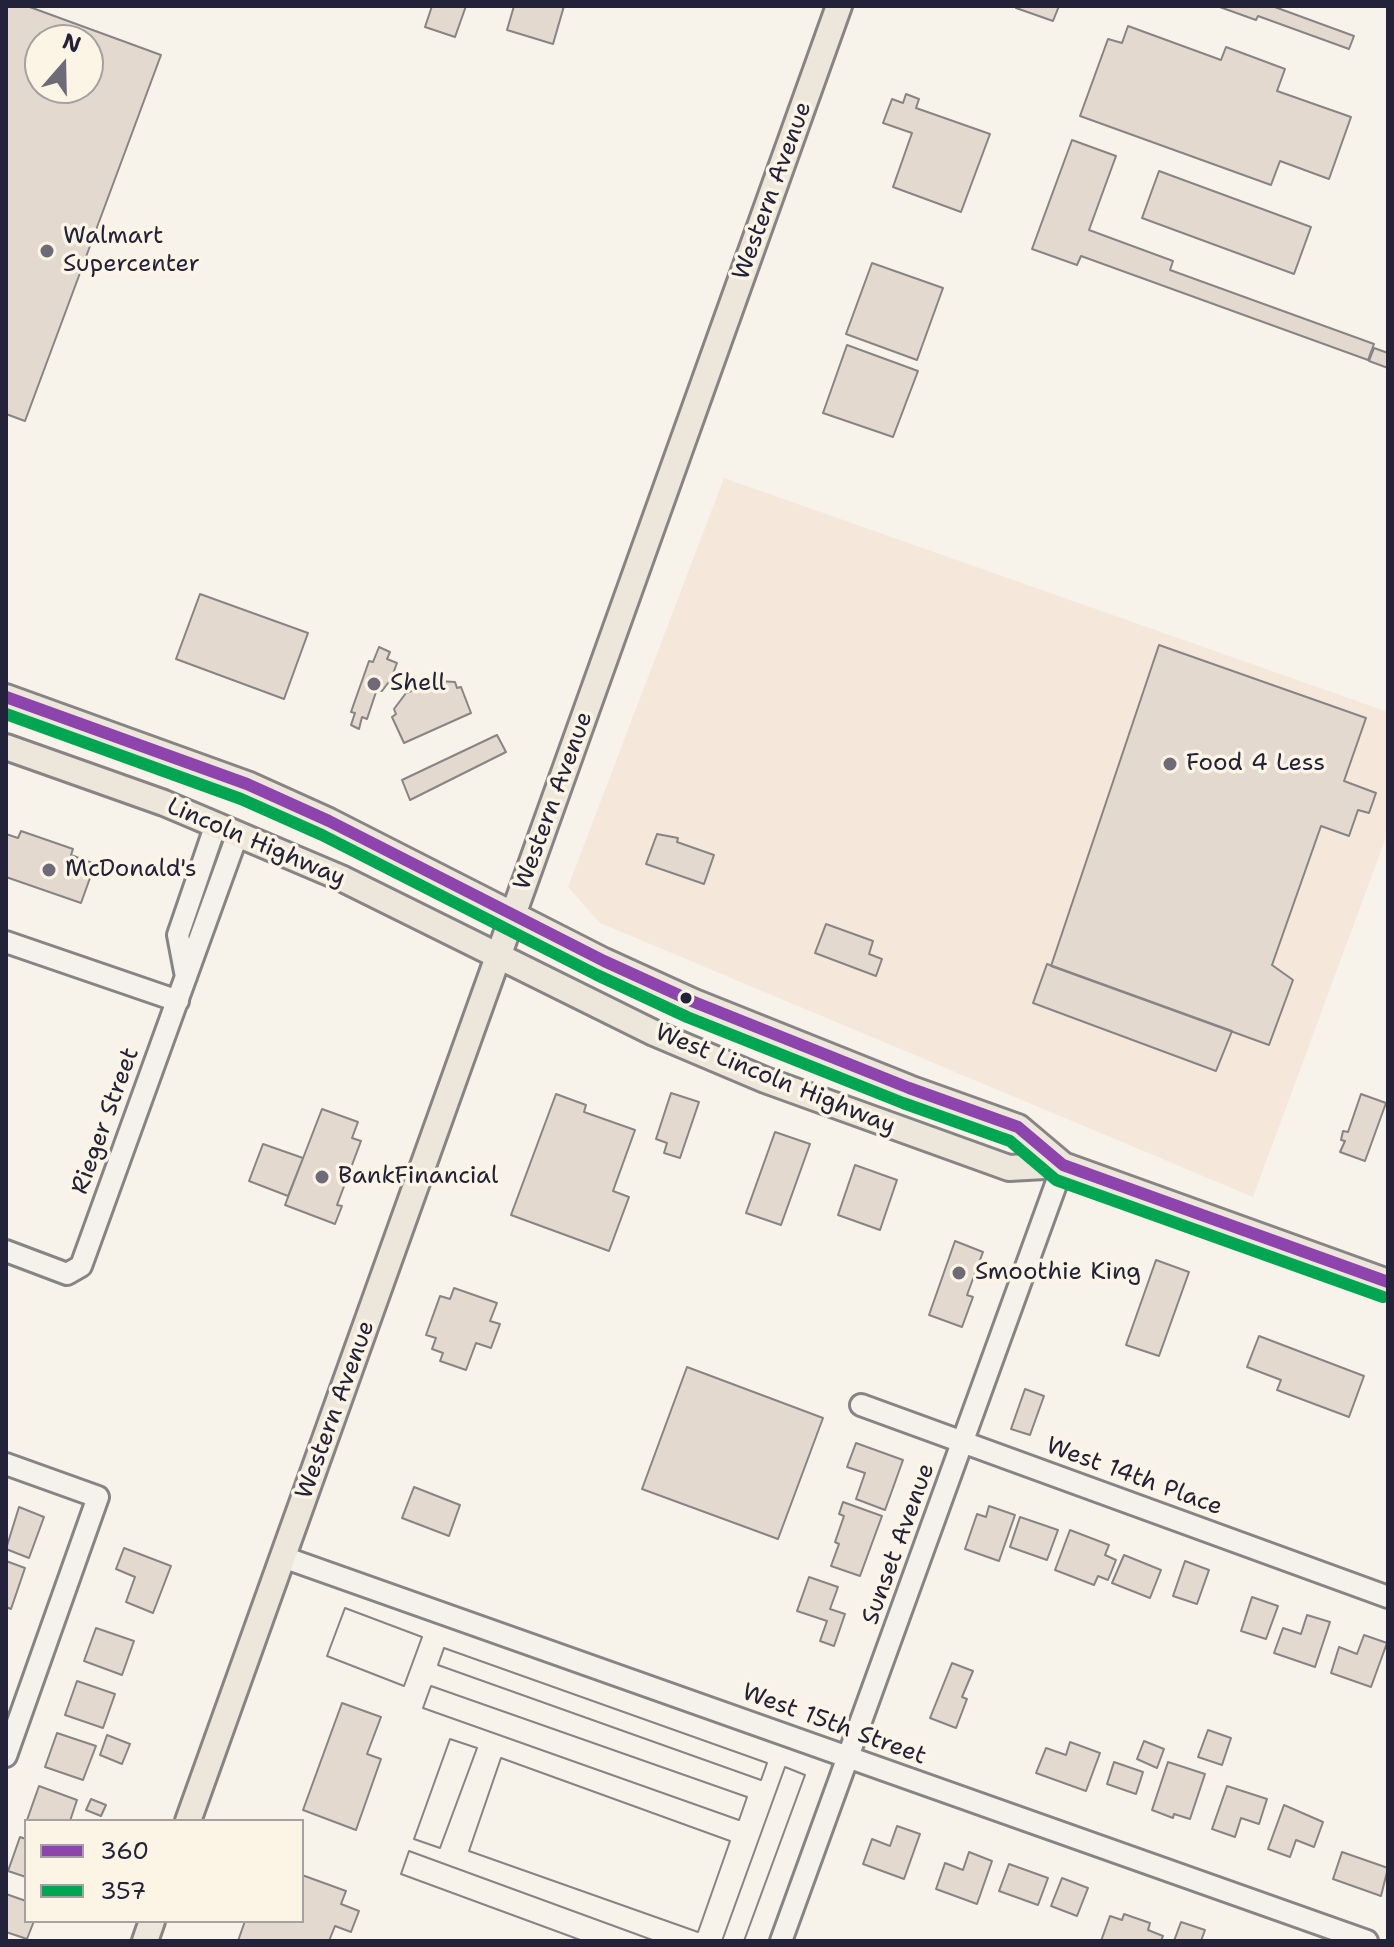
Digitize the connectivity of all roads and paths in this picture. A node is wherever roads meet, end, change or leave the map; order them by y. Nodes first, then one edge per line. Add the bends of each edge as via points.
1 (839, 6) edge
2 (6, 697) edge
3 (6, 747) edge
4 (227, 828) junction
5 (514, 914) junction
6 (6, 942) edge
7 (498, 957) junction
8 (178, 1001) junction
9 (1063, 1165) junction
10 (6, 1251) edge
11 (1388, 1282) edge
12 (861, 1405) dead end
13 (964, 1442) junction
14 (6, 1464) edge
15 (283, 1557) junction
16 (1388, 1597) edge
17 (6, 1756) edge
18 (847, 1758) junction
19 (189, 1819) edge
20 (781, 1941) edge
21 (1367, 1941) edge

1 - 5 main road, Western Avenue
2 - 5 main road, Lincoln Highway via 247,784
3 - 4 main road, Lincoln Highway
4 - 7 main road, Lincoln Highway via 350,882
4 - 8 street, Rieger Street via 178,935 186,978
5 - 7 main road, Western Avenue
5 - 9 main road, West Lincoln Highway via 694,1002 1018,1127
6 - 8 street
7 - 9 main road, West Lincoln Highway via 654,1033 845,1111 1009,1168
7 - 15 main road, Western Avenue
8 - 10 street, Rieger Street via 81,1266 67,1274
9 - 11 main road, West Lincoln Highway
9 - 13 street, Sunset Avenue
12 - 13 street, West 14th Place
13 - 16 street, West 14th Place
13 - 18 street, Sunset Avenue
14 - 17 street via 98,1497
15 - 18 street, West 15th Street
15 - 19 main road, Western Avenue
18 - 20 street, Sunset Avenue
18 - 21 street, West 15th Street

